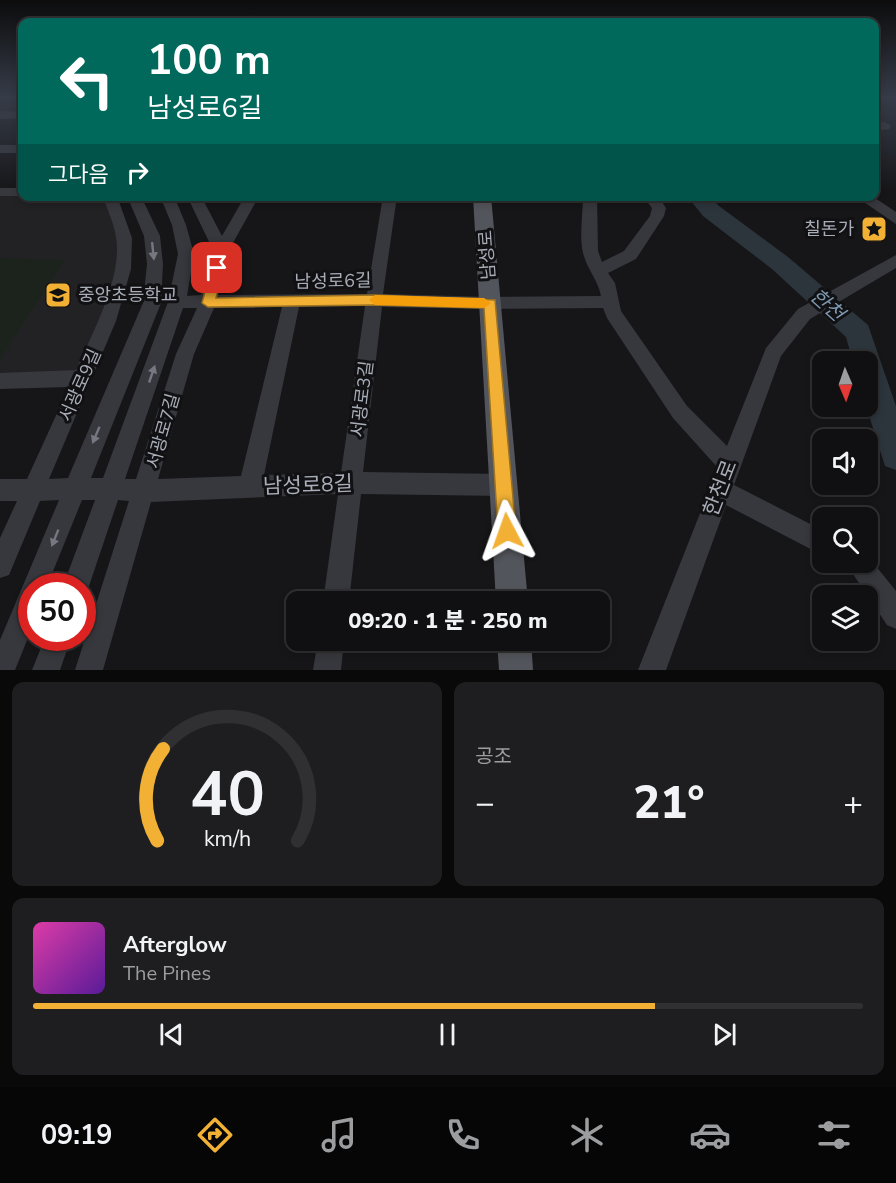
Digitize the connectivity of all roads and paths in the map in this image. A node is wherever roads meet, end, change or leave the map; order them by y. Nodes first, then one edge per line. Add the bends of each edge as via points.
1 (0, 149) edge
2 (18, 149) edge
3 (0, 192) edge
4 (18, 192) edge
5 (112, 201) edge
6 (136, 201) edge
7 (169, 201) edge
8 (196, 201) edge
9 (249, 201) edge
10 (389, 201) edge
11 (482, 201) edge
12 (590, 201) edge
13 (654, 201) edge
14 (869, 201) edge
15 (896, 219) edge
16 (221, 250) junction
17 (896, 261) edge
18 (598, 271) junction
19 (374, 300) junction
20 (292, 301) junction
21 (177, 302) junction
22 (611, 302) junction
23 (208, 303) junction
24 (490, 303) junction
25 (83, 378) junction
26 (0, 381) edge
27 (729, 464) junction
28 (352, 483) junction
29 (504, 485) junction
30 (250, 487) junction
31 (34, 489) junction
32 (112, 489) junction
33 (0, 490) edge
34 (75, 490) junction
35 (720, 490) junction
36 (145, 491) junction
37 (812, 538) edge
38 (0, 566) edge
39 (40, 573) edge
40 (81, 573) edge
41 (866, 573) edge
42 (337, 591) edge
43 (511, 591) edge
44 (896, 616) edge
45 (18, 629) edge
46 (53, 651) edge
47 (330, 651) edge
48 (515, 651) edge
49 (1, 670) edge
50 (46, 670) edge
51 (89, 670) edge
52 (327, 670) edge
53 (516, 670) edge
54 (652, 670) edge

1 - 2 street
3 - 4 street
5 - 25 street, 서광로9길 via 124,238 123,269
6 -> 34 street via 152,236 152,303
7 - 21 street via 186,254
8 - 16 street
9 - 16 street, 서광로7길
10 - 19 street, 서광로3길
11 - 24 main road, 남성로
12 - 18 street via 590,251
13 - 18 street via 659,208 657,216 630,255
14 - 15 street
16 - 23 street, 서광로7길
17 - 27 street, 한천로 via 804,314 773,353
18 - 22 street via 607,283
19 - 20 street, 남성로6길
19 - 24 street, 남성로6길
19 - 28 street, 서광로3길
20 - 23 street, 남성로6길
20 - 30 street
21 - 23 street, 남성로6길
32 -> 21 street
22 - 24 street, 남성로6길
22 - 27 street via 613,313 680,412
23 - 36 street, 서광로7길 via 185,354
24 - 29 main road, 남성로
25 - 26 street
25 - 31 street, 서광로9길
27 - 35 street, 한천로
28 - 29 street, 남성로8길
28 - 30 street, 남성로8길
28 - 42 street, 서광로3길
29 - 43 main road, 남성로
30 - 36 street, 남성로8길
31 - 33 street, 남성로8길
31 - 34 street, 남성로8길
31 - 38 street, 서광로9길
32 - 34 street, 남성로8길
32 - 36 street, 남성로8길
32 - 40 street
34 -> 39 street
35 - 37 street
35 - 54 street, 한천로
36 - 51 street, 서광로7길
41 - 44 street
45 - 49 street
46 - 50 street
47 - 52 street
48 - 53 main road

